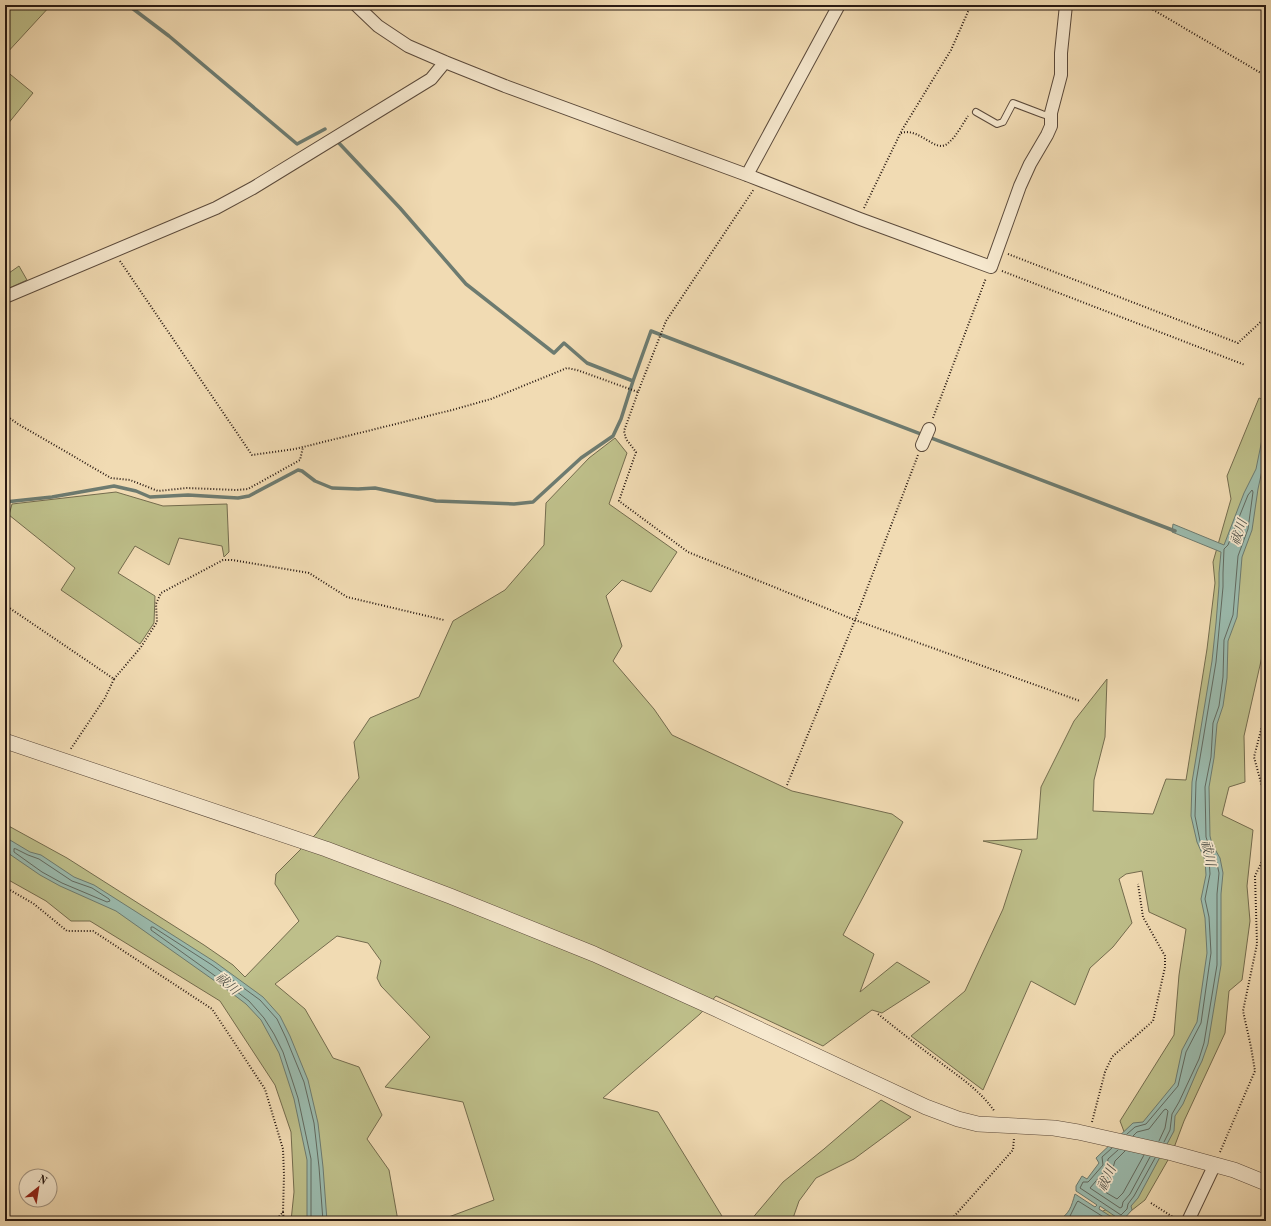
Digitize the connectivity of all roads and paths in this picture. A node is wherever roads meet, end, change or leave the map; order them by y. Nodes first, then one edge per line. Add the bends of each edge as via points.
1 (356, 5) edge
2 (839, 5) edge
3 (971, 5) edge
4 (1066, 5) edge
5 (1145, 5) edge
6 (445, 62) junction
7 (1266, 76) edge
8 (976, 112) joint
9 (1051, 117) junction
10 (900, 133) junction
11 (747, 175) junction
12 (760, 180) junction
13 (1266, 195) edge
14 (1266, 213) edge
15 (859, 218) junction
16 (997, 250) junction
17 (113, 251) junction
18 (991, 267) junction
19 (5, 297) edge
20 (1266, 317) edge
21 (1245, 365) dead end
22 (638, 392) junction
23 (5, 415) edge
24 (929, 428) joint
25 (922, 445) joint
26 (303, 447) junction
27 (5, 605) edge
28 (444, 620) dead end
29 (855, 620) junction
30 (114, 679) junction
31 (1080, 701) dead end
32 (1266, 711) edge
33 (5, 742) edge
34 (66, 762) junction
35 (787, 785) dead end
36 (1266, 793) edge
37 (1266, 853) edge
38 (1138, 884) dead end
39 (5, 887) edge
40 (878, 1014) dead end
41 (1010, 1126) junction
42 (1089, 1134) junction
43 (1215, 1164) junction
44 (1266, 1184) edge
45 (1151, 1203) dead end
46 (283, 1212) junction
47 (276, 1221) edge
48 (284, 1221) edge
49 (950, 1221) edge
50 (1179, 1221) edge
51 (1188, 1221) edge

1 - 6 street via 378,26 408,46
2 - 11 street
3 - 10 path via 951,50
4 - 9 street via 1061,75
5 - 7 path
6 - 11 street
6 - 17 street via 431,79 253,188 216,208
8 - 9 lane via 997,124 1003,122 1013,103
8 - 10 path via 968,116 943,146 938,146 912,132
9 - 16 street via 1049,131 1020,186
10 - 15 path
11 - 12 street
12 - 15 street
12 - 22 path via 666,321
13 - 14 path
15 - 18 street
16 - 18 street
16 - 20 path via 1238,343
17 - 19 street
17 - 26 path via 252,455
18 - 21 path
18 - 24 path
22 - 26 path via 567,368 491,399
22 - 29 path via 624,431 626,439 636,452 618,501 688,552
23 - 26 path via 111,478 130,480 158,491 187,488 248,489 300,460
24 - 25 street
25 - 29 path
27 - 30 path
28 - 30 path via 347,598 309,573 223,560 161,593 156,604 157,622 141,647
29 - 31 path
29 - 35 path
30 - 34 path via 105,698 69,751
32 - 36 path via 1254,757
33 - 34 street
34 - 41 street via 326,849 450,896 594,954 926,1107 978,1124
37 - 43 path via 1255,876 1257,944 1243,1011 1255,1071
38 - 42 path via 1143,917 1165,956 1165,967 1153,1021 1112,1057 1105,1072
39 - 46 path via 34,904 67,931 94,931 212,1009 265,1089 283,1149
40 - 41 path via 977,1090
41 - 42 street via 1054,1128
41 - 49 path via 1013,1150
42 - 43 street
43 - 44 street
43 - 51 street
45 - 50 path
46 - 47 path
46 - 48 path

